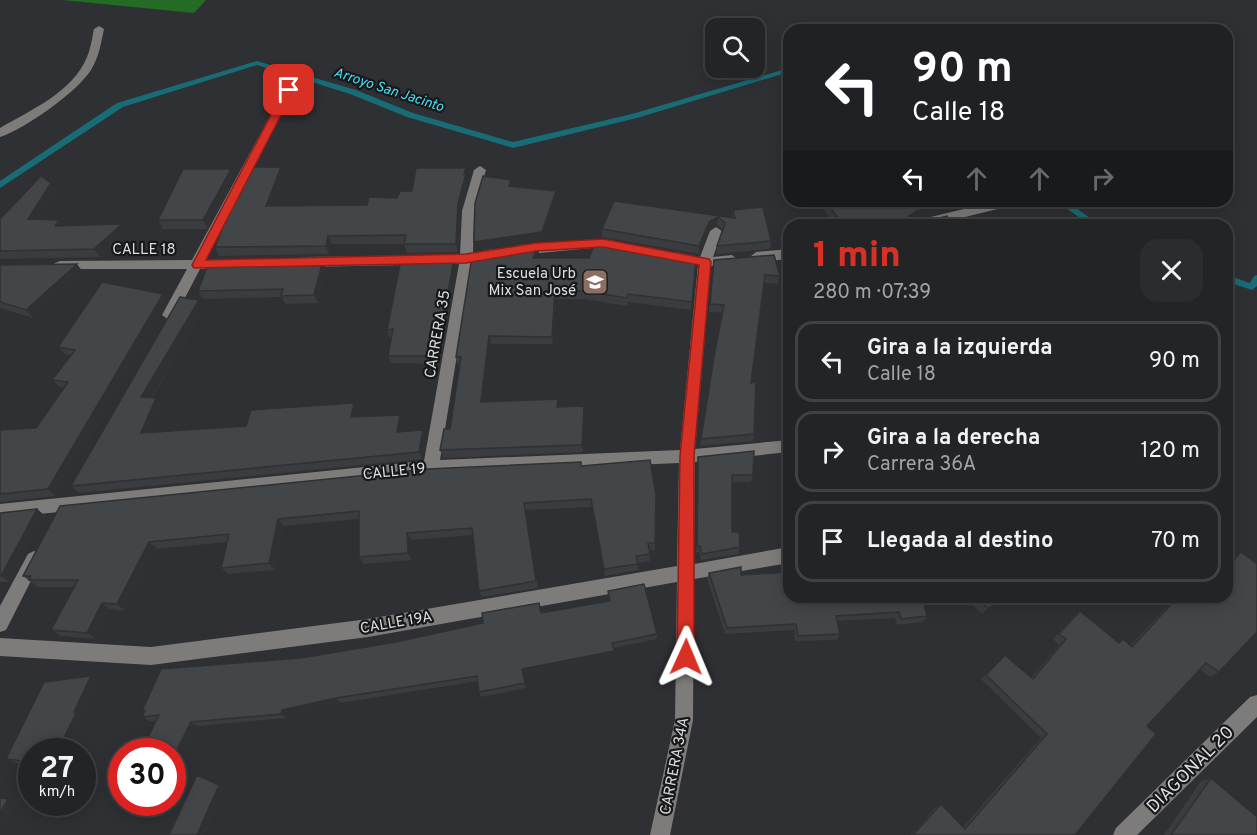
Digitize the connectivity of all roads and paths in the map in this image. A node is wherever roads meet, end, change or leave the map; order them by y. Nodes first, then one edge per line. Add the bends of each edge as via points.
1 (99, 28) dead end
2 (289, 90) dead end
3 (0, 133) edge
4 (480, 170) dead end
5 (986, 207) edge
6 (938, 219) edge
7 (716, 231) dead end
8 (626, 248) edge
9 (660, 254) edge
10 (783, 255) edge
11 (466, 259) junction
12 (291, 262) edge
13 (705, 262) junction
14 (245, 264) edge
15 (198, 265) junction
16 (46, 266) edge
17 (163, 327) edge
18 (783, 447) edge
19 (687, 456) junction
20 (431, 467) junction
21 (66, 498) junction
22 (0, 511) edge
23 (52, 524) edge
24 (42, 543) edge
25 (783, 556) edge
26 (687, 572) junction
27 (0, 624) edge
28 (0, 647) edge
29 (1256, 707) edge
30 (660, 835) edge
31 (1123, 835) edge

1 - 3 street via 93,58 83,74 54,100
2 - 15 street
4 - 11 street, CARRERA 35 via 468,211
5 - 6 street
7 - 13 street, CARRERA 34A
8 - 11 street via 603,243 536,247
9 - 13 street
10 - 13 street
11 - 12 street
11 - 20 street, CARRERA 35
13 - 19 street, CARRERA 34A
14 - 15 street, CALLE 18
15 - 16 street, CALLE 18
15 - 17 street
18 - 19 street, CALLE 19
19 - 20 street, CALLE 19
19 - 26 street, CARRERA 34A
20 - 21 street, CALLE 19
21 - 22 street, CALLE 19
21 - 23 street
24 - 27 street
25 - 26 street, CALLE 19A
26 - 28 street, CALLE 19A via 368,628 151,656
26 - 30 street, CARRERA 34A via 684,720
29 - 31 street, DIAGONAL 20

